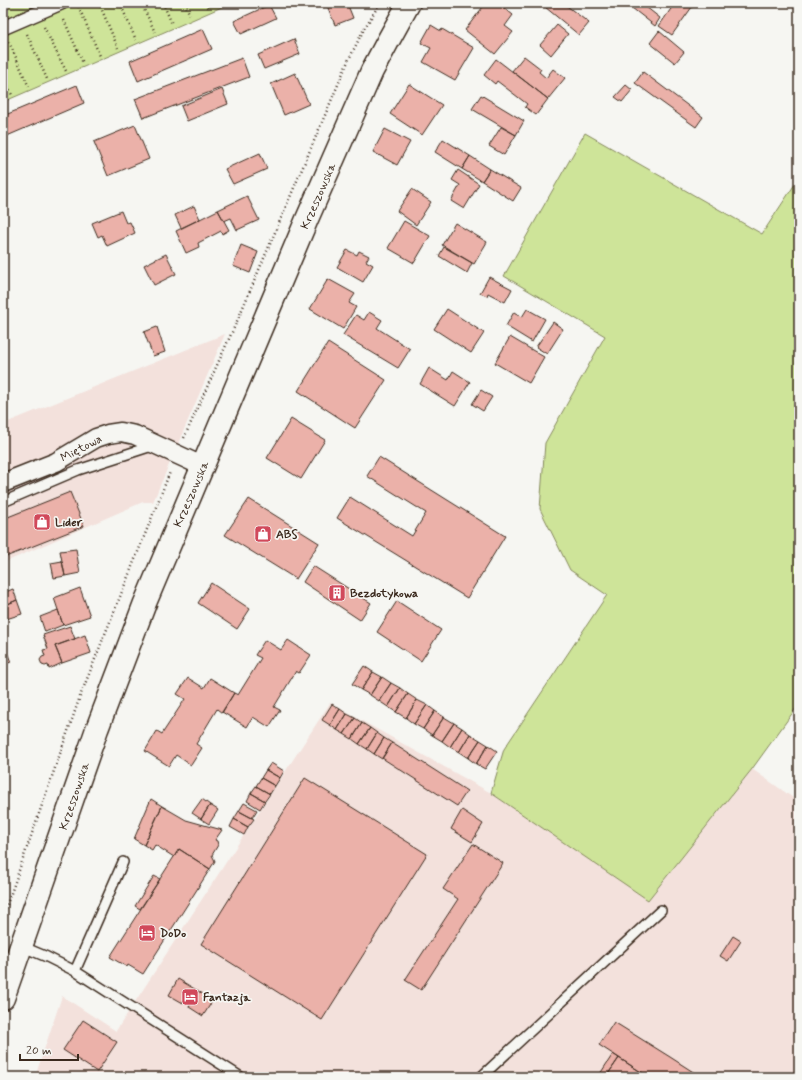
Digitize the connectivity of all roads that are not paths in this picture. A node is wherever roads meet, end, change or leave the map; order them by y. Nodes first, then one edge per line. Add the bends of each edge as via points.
1 (409, 3) edge
2 (59, 4) edge
3 (3, 28) edge
4 (156, 445) junction
5 (204, 466) junction
6 (3, 483) edge
7 (3, 502) edge
8 (123, 862) dead end
9 (661, 910) dead end
10 (21, 946) junction
11 (75, 971) junction
12 (3, 998) edge
13 (242, 1077) edge
14 (481, 1077) edge

1 - 5 main road, Krzeszowska via 372,71
2 - 3 street
4 - 5 street, Miętowa
4 - 6 street, Miętowa via 135,435 121,432 108,434 96,438 56,462
4 - 7 lane via 78,470
5 - 10 main road, Krzeszowska via 128,644
8 - 11 lane
9 - 14 lane
10 - 11 lane
10 - 12 main road, Krzeszowska
11 - 13 lane

